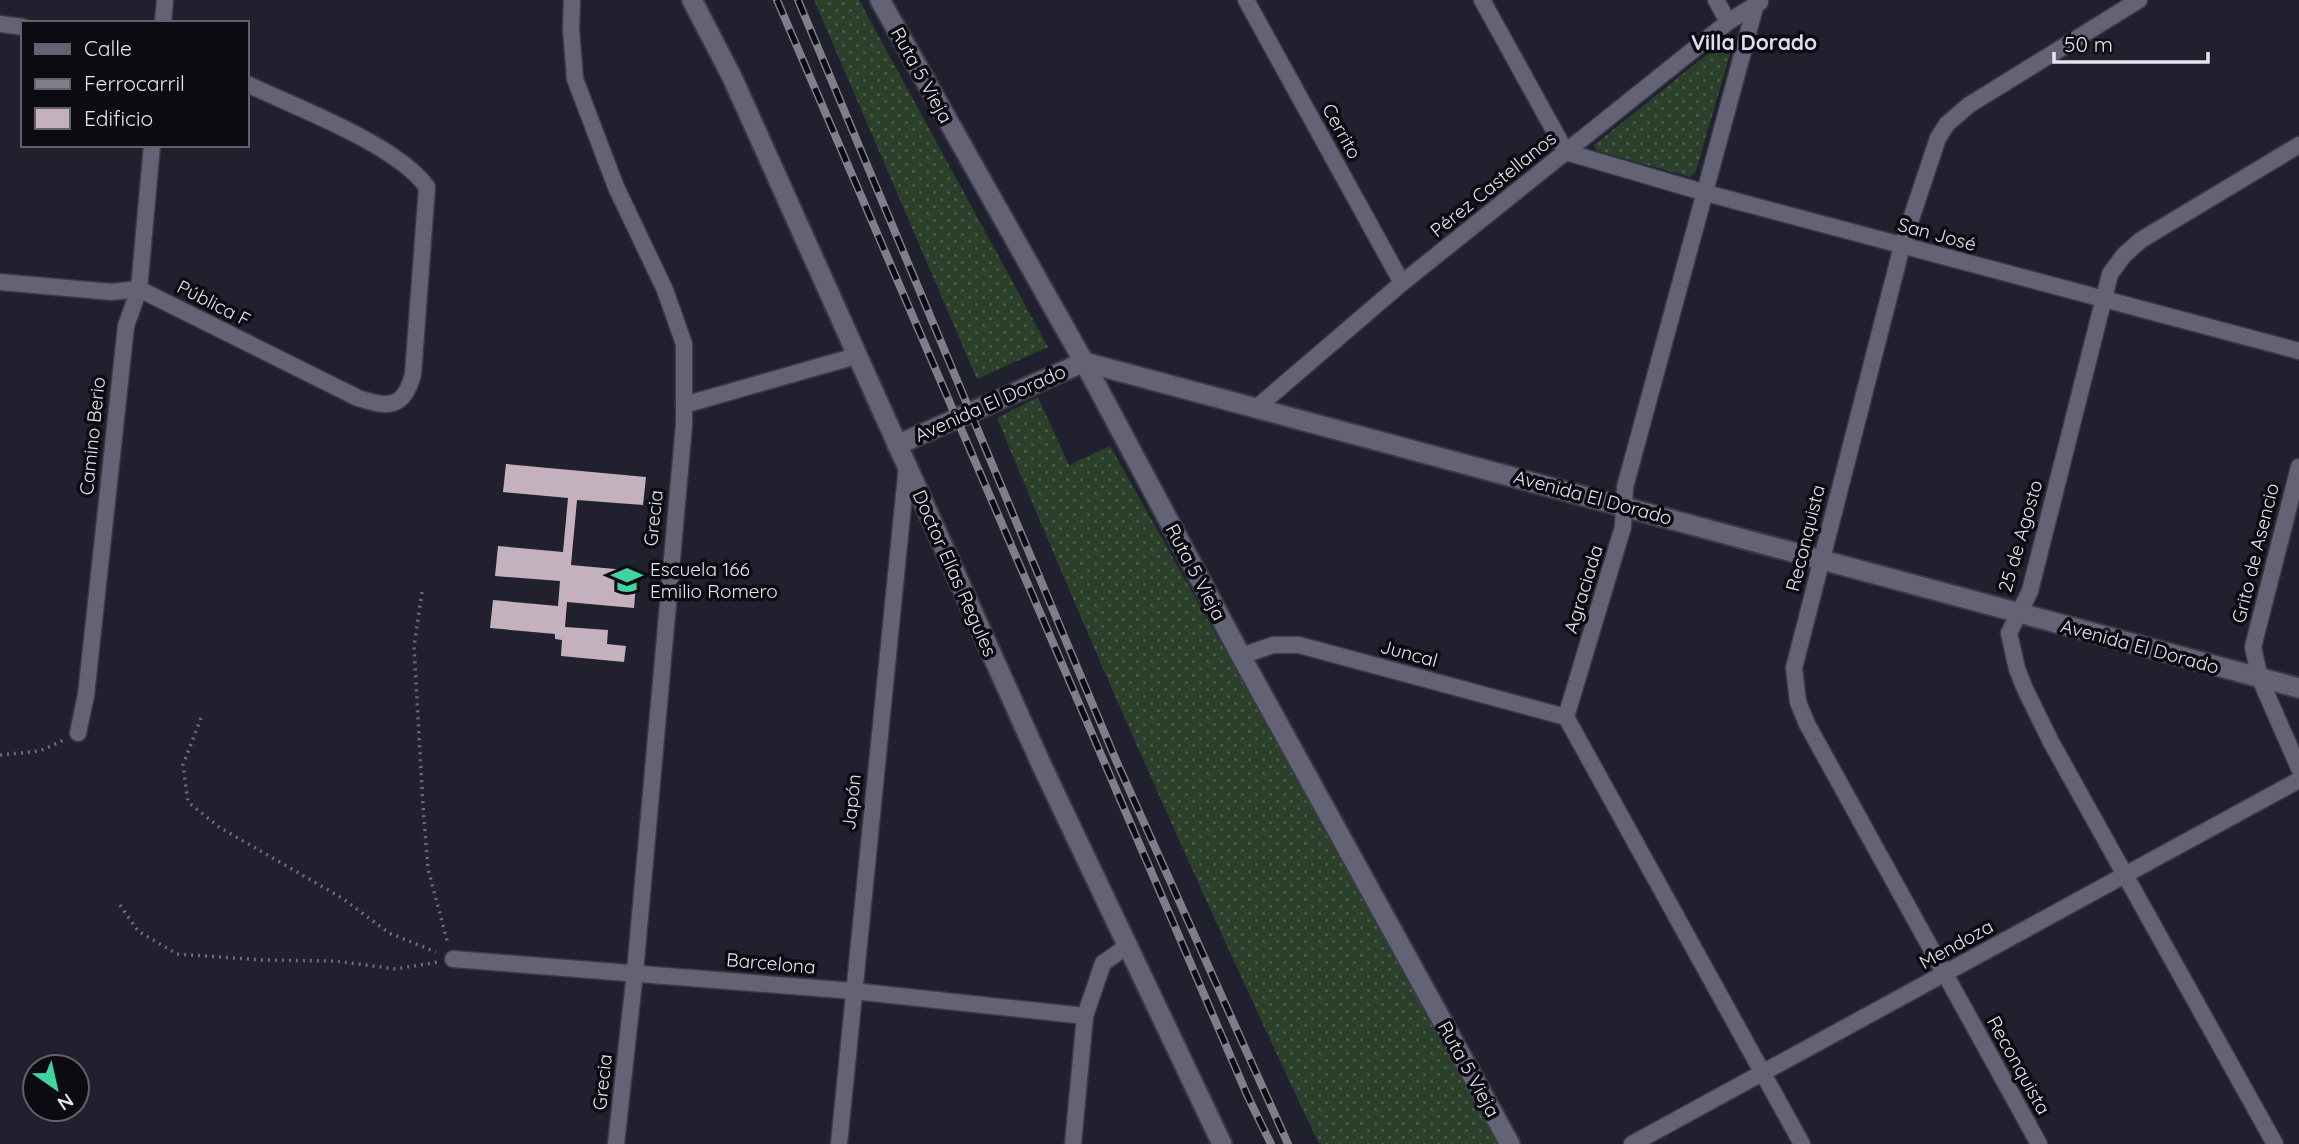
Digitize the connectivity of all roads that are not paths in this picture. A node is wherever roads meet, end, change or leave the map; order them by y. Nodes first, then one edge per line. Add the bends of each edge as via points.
1 (165, 0) edge
2 (572, 0) edge
3 (692, 0) edge
4 (880, 0) edge
5 (1246, 0) edge
6 (1482, 0) edge
7 (1716, 0) edge
8 (2139, 0) edge
9 (1758, 2) edge
10 (163, 21) edge
11 (1728, 22) junction
12 (0, 24) edge
13 (21, 27) edge
14 (248, 84) edge
15 (2299, 145) edge
16 (152, 147) edge
17 (1566, 152) junction
18 (1706, 193) junction
19 (1902, 246) junction
20 (0, 282) edge
21 (1402, 283) junction
22 (139, 289) junction
23 (2102, 299) junction
24 (2299, 351) edge
25 (856, 356) junction
26 (1084, 362) junction
27 (684, 405) junction
28 (1255, 409) junction
29 (897, 445) junction
30 (907, 465) junction
31 (2299, 467) edge
32 (1624, 505) junction
33 (1821, 559) junction
34 (2018, 614) junction
35 (1241, 656) junction
36 (2260, 678) junction
37 (2299, 688) edge
38 (1566, 717) junction
39 (78, 733) road end
40 (2299, 768) edge
41 (2299, 780) edge
42 (2127, 875) junction
43 (1129, 945) junction
44 (453, 959) road end
45 (635, 972) junction
46 (1945, 974) junction
47 (853, 991) junction
48 (1085, 1016) junction
49 (1764, 1074) junction
50 (616, 1144) edge
51 (839, 1144) edge
52 (1073, 1144) edge
53 (1222, 1144) edge
54 (1510, 1144) edge
55 (1632, 1144) edge
56 (1802, 1144) edge
57 (2039, 1144) edge
58 (2275, 1144) edge

1 - 10 street
2 - 27 street, Grecia via 575,79 684,344
3 - 25 street, Doctor Elías Regules via 732,77
4 - 26 street, Ruta 5 Vieja
5 - 21 street, Cerrito
6 - 17 street
7 - 11 street
8 - 19 street, Reconquista via 1969,105 1947,124 1929,157
9 - 11 street, Pérez Castellanos
9 - 18 street, Agraciada
11 - 17 street, Pérez Castellanos
12 - 13 street
14 - 22 street, Pública F via 393,155 427,187 409,390 398,402 381,405 358,398
15 - 23 street, 25 de Agosto via 2141,240 2110,274
16 - 22 street, Camino Berio
17 - 18 street, San José
17 - 21 street, Pérez Castellanos
18 - 19 street, San José
18 - 32 street, Agraciada via 1625,487
19 - 23 street, San José
19 - 33 street, Reconquista
20 - 22 street via 111,292
21 - 28 street, Pérez Castellanos
22 - 39 street, Camino Berio via 126,326
23 - 24 street, San José
23 - 34 street, 25 de Agosto via 2030,591
25 - 27 street
25 - 29 street, Doctor Elías Regules
26 - 28 street, Avenida El Dorado
26 - 29 street, Avenida El Dorado
26 - 35 street, Ruta 5 Vieja
27 - 45 street, Grecia
28 - 32 street, Avenida El Dorado
29 - 30 street, Doctor Elías Regules
30 - 43 street, Doctor Elías Regules via 1042,766
30 - 47 street, Japón
31 - 36 street, Grito de Asencio via 2253,647
32 - 33 street, Avenida El Dorado
32 - 38 street, Agraciada via 1623,527
33 - 34 street, Avenida El Dorado
33 - 46 street, Reconquista via 1794,668 1798,702
34 - 36 street, Avenida El Dorado
34 - 42 street, 25 de Agosto via 2009,633 2017,669 2051,742
35 - 38 street, Juncal via 1273,645 1299,645
35 - 54 street, Ruta 5 Vieja
36 - 37 street, Avenida El Dorado
36 - 40 street, Grito de Asencio
38 - 49 street
41 - 42 street, Mendoza
42 - 46 street, Mendoza
42 - 58 street, 25 de Agosto
43 - 48 street via 1102,963
43 - 53 street, Doctor Elías Regules
44 - 45 street, Barcelona
45 - 47 street, Barcelona
45 - 50 street, Grecia
46 - 49 street, Mendoza
46 - 57 street, Reconquista
47 - 48 street, Barcelona
47 - 51 street, Japón
48 - 52 street
49 - 55 street, Mendoza
49 - 56 street

